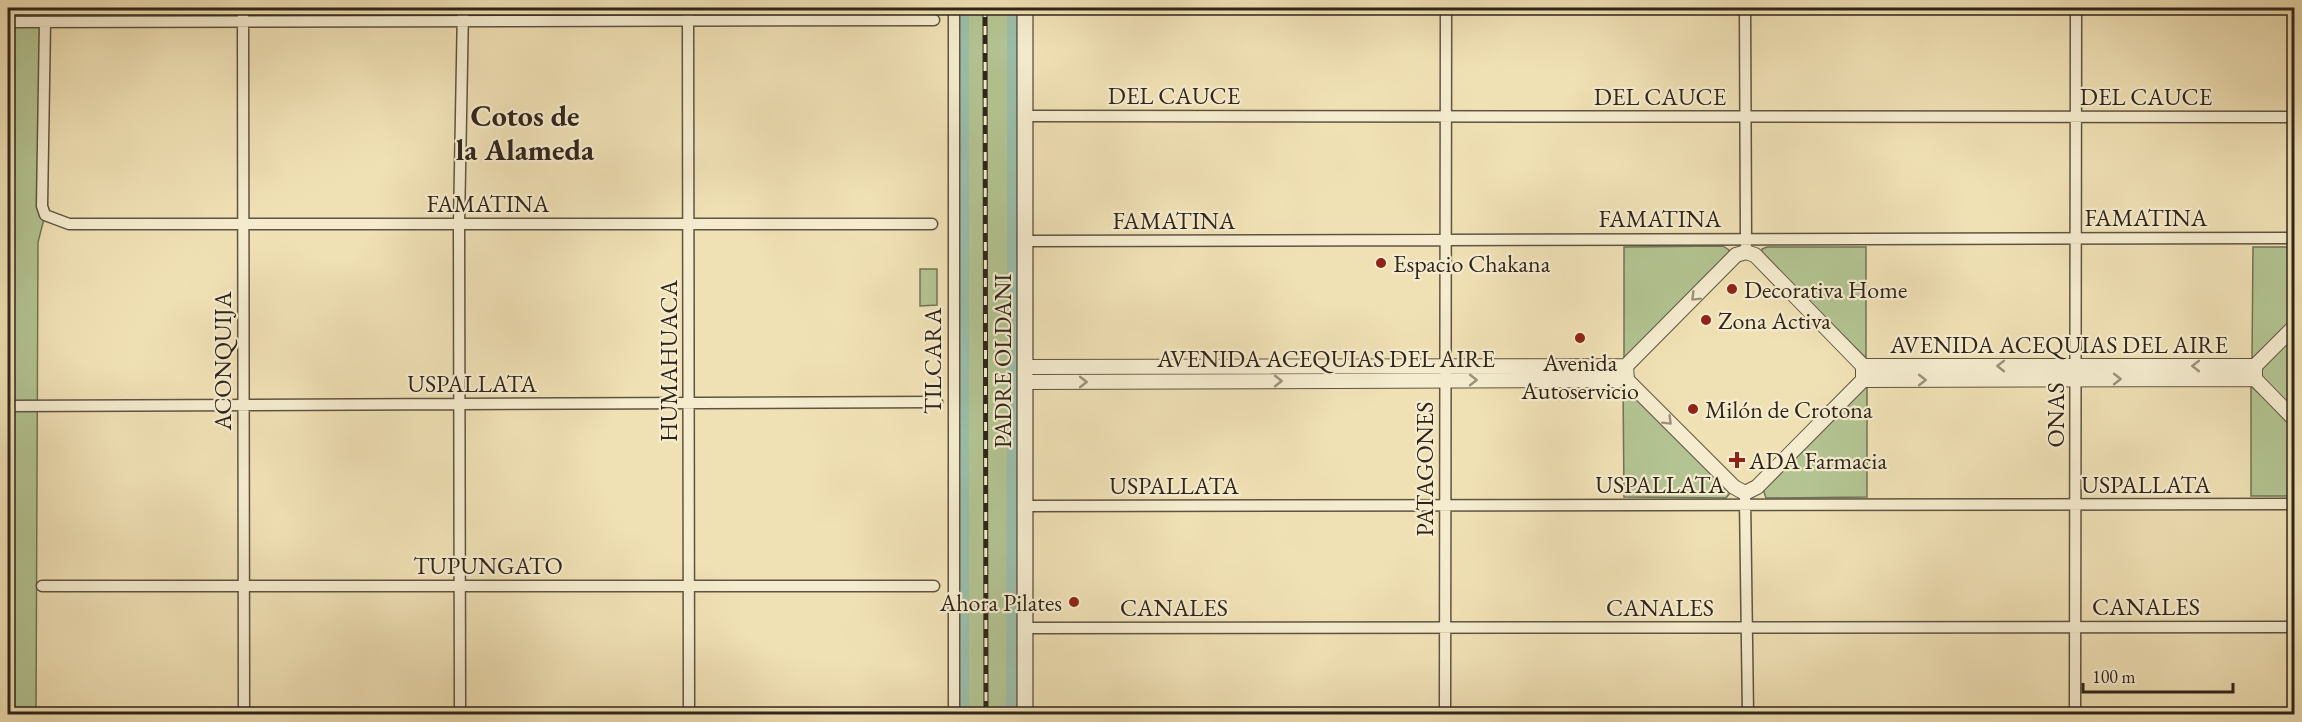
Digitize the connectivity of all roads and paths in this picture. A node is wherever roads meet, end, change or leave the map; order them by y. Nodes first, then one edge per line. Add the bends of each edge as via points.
1 (243, 8) edge
2 (462, 8) edge
3 (688, 8) edge
4 (954, 8) edge
5 (1024, 8) edge
6 (1446, 8) edge
7 (1745, 8) edge
8 (2076, 8) edge
9 (934, 20) dead end
10 (463, 21) junction
11 (688, 21) junction
12 (8, 22) edge
13 (45, 22) junction
14 (243, 22) junction
15 (1024, 116) junction
16 (1445, 117) junction
17 (1746, 117) junction
18 (2076, 117) junction
19 (2295, 117) edge
20 (459, 224) junction
21 (689, 224) junction
22 (932, 224) dead end
23 (241, 225) junction
24 (2076, 238) junction
25 (2295, 238) edge
26 (1445, 240) junction
27 (1025, 241) junction
28 (1746, 245) junction
29 (2295, 327) edge
30 (1445, 373) junction
31 (1627, 373) junction
32 (1863, 373) junction
33 (2076, 373) junction
34 (2255, 373) junction
35 (1025, 375) junction
36 (937, 402) dead end
37 (460, 404) junction
38 (689, 404) junction
39 (243, 405) junction
40 (8, 406) edge
41 (2295, 419) edge
42 (1745, 499) junction
43 (2295, 504) edge
44 (2076, 505) junction
45 (1025, 506) junction
46 (1445, 506) junction
47 (42, 586) dead end
48 (243, 586) junction
49 (461, 586) junction
50 (689, 586) junction
51 (934, 586) dead end
52 (2076, 627) junction
53 (2295, 627) edge
54 (1025, 628) junction
55 (1445, 628) junction
56 (1747, 628) junction
57 (244, 714) edge
58 (460, 714) edge
59 (689, 714) edge
60 (954, 714) edge
61 (1025, 714) edge
62 (1445, 714) edge
63 (1748, 714) edge
64 (2075, 714) edge

1 - 14 street, ACONQUIJA
2 - 10 street
3 - 11 street, HUMAHUACA
4 - 60 street, TILCARA
5 - 15 main road, PADRE OLDANI
6 - 16 street, PATAGONES
7 - 17 street
8 - 18 street, ONAS
9 - 11 street
10 - 11 street
10 - 14 street
10 - 20 street
11 - 21 street, HUMAHUACA
12 - 13 street
13 - 14 street
13 - 23 street, FAMATINA via 45,215 69,224
14 - 23 street, ACONQUIJA
15 - 16 street, DEL CAUCE
15 - 27 main road, PADRE OLDANI
16 - 17 street, DEL CAUCE
16 - 26 street, PATAGONES
17 - 18 street, DEL CAUCE
17 - 28 street
18 - 19 street, DEL CAUCE
18 - 24 street, ONAS
20 - 21 street, FAMATINA
20 - 23 street, FAMATINA
20 - 37 street
21 - 22 street, FAMATINA
21 - 38 street, HUMAHUACA
23 - 39 street, ACONQUIJA
24 - 25 street, FAMATINA
24 - 28 street, FAMATINA
24 - 33 street, ONAS
26 - 27 street, FAMATINA
26 - 28 street, FAMATINA
26 - 30 street, PATAGONES
27 - 35 main road, PADRE OLDANI
28 -> 31 street
28 - 32 street, AVENIDA ACEQUIAS DEL AIRE
29 - 34 street, AVENIDA ACEQUIAS DEL AIRE
30 - 31 street, AVENIDA ACEQUIAS DEL AIRE
30 - 35 street, AVENIDA ACEQUIAS DEL AIRE
30 - 46 street, PATAGONES
31 -> 42 street
32 - 33 street, AVENIDA ACEQUIAS DEL AIRE
32 - 42 street, AVENIDA ACEQUIAS DEL AIRE
33 - 34 street, AVENIDA ACEQUIAS DEL AIRE
33 - 44 street, ONAS
34 - 41 street, AVENIDA ACEQUIAS DEL AIRE
35 - 45 main road, PADRE OLDANI
36 - 38 street, USPALLATA
37 - 38 street, USPALLATA
37 - 39 street, USPALLATA
37 - 49 street
38 - 50 street, HUMAHUACA
39 - 40 street, USPALLATA
39 - 48 street, ACONQUIJA
42 - 44 street, USPALLATA
42 - 46 street, USPALLATA
42 - 56 street
43 - 44 street, USPALLATA
44 - 52 street, ONAS
45 - 46 street, USPALLATA
45 - 54 main road, PADRE OLDANI
46 - 55 street, PATAGONES
47 - 48 street, TUPUNGATO
48 - 49 street, TUPUNGATO
48 - 57 street, ACONQUIJA
49 - 50 street, TUPUNGATO
49 - 58 street
50 - 51 street, TUPUNGATO
50 - 59 street, HUMAHUACA
52 - 53 street, CANALES
52 - 56 street, CANALES
52 - 64 street, ONAS
54 - 55 street, CANALES
54 - 61 main road, PADRE OLDANI
55 - 56 street, CANALES
55 - 62 street, PATAGONES
56 - 63 street

